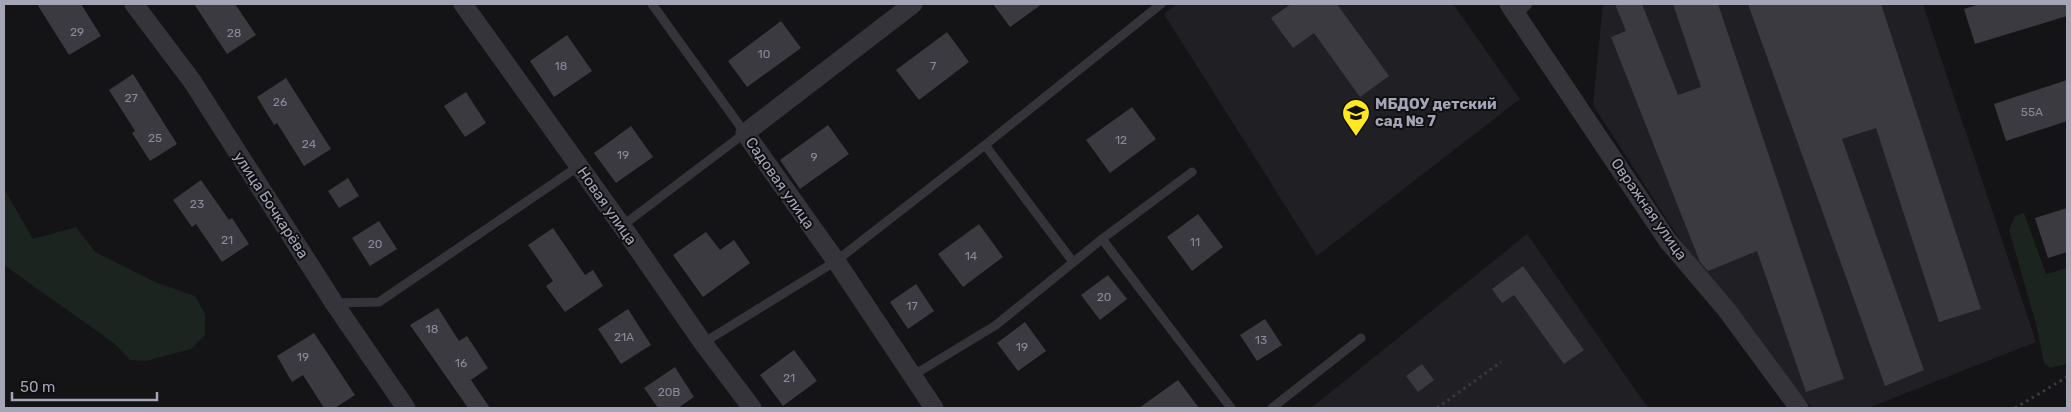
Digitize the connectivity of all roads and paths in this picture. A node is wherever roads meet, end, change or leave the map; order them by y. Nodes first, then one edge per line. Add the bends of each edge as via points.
1 (134, 4) edge
2 (463, 4) edge
3 (652, 4) edge
4 (913, 4) edge
5 (1161, 4) edge
6 (1518, 8) edge
7 (745, 133) junction
8 (985, 146) junction
9 (579, 166) junction
10 (1192, 172) dead end
11 (622, 226) junction
12 (1102, 239) junction
13 (836, 261) junction
14 (1073, 262) junction
15 (334, 304) junction
16 (1361, 338) dead end
17 (703, 343) junction
18 (1501, 362) dead end
19 (912, 376) junction
20 (2067, 377) edge
21 (406, 408) edge
22 (752, 408) edge
23 (934, 408) edge
24 (1231, 408) edge
25 (1272, 408) edge
26 (1436, 408) edge
27 (1799, 408) edge
28 (2015, 408) edge

1 - 15 street, улица Бочкарёва via 192,80
2 - 9 street, Новая улица
3 - 7 lane
4 - 7 street, Садовая улица
5 - 8 lane
6 - 27 street, Овражная улица via 1668,241 1726,309
7 - 11 lane
7 - 13 street, Садовая улица
8 - 13 lane
8 - 14 lane
9 - 11 street, Новая улица
9 - 15 lane via 379,302
10 - 12 lane
11 - 17 street, Новая улица
12 - 14 lane
12 - 24 lane
13 - 17 lane
13 - 19 street, Садовая улица
14 - 19 lane via 996,325
15 - 21 street, улица Бочкарёва
16 - 25 lane
17 - 22 street, Новая улица
18 - 26 path
19 - 23 street, Садовая улица
20 - 28 path

